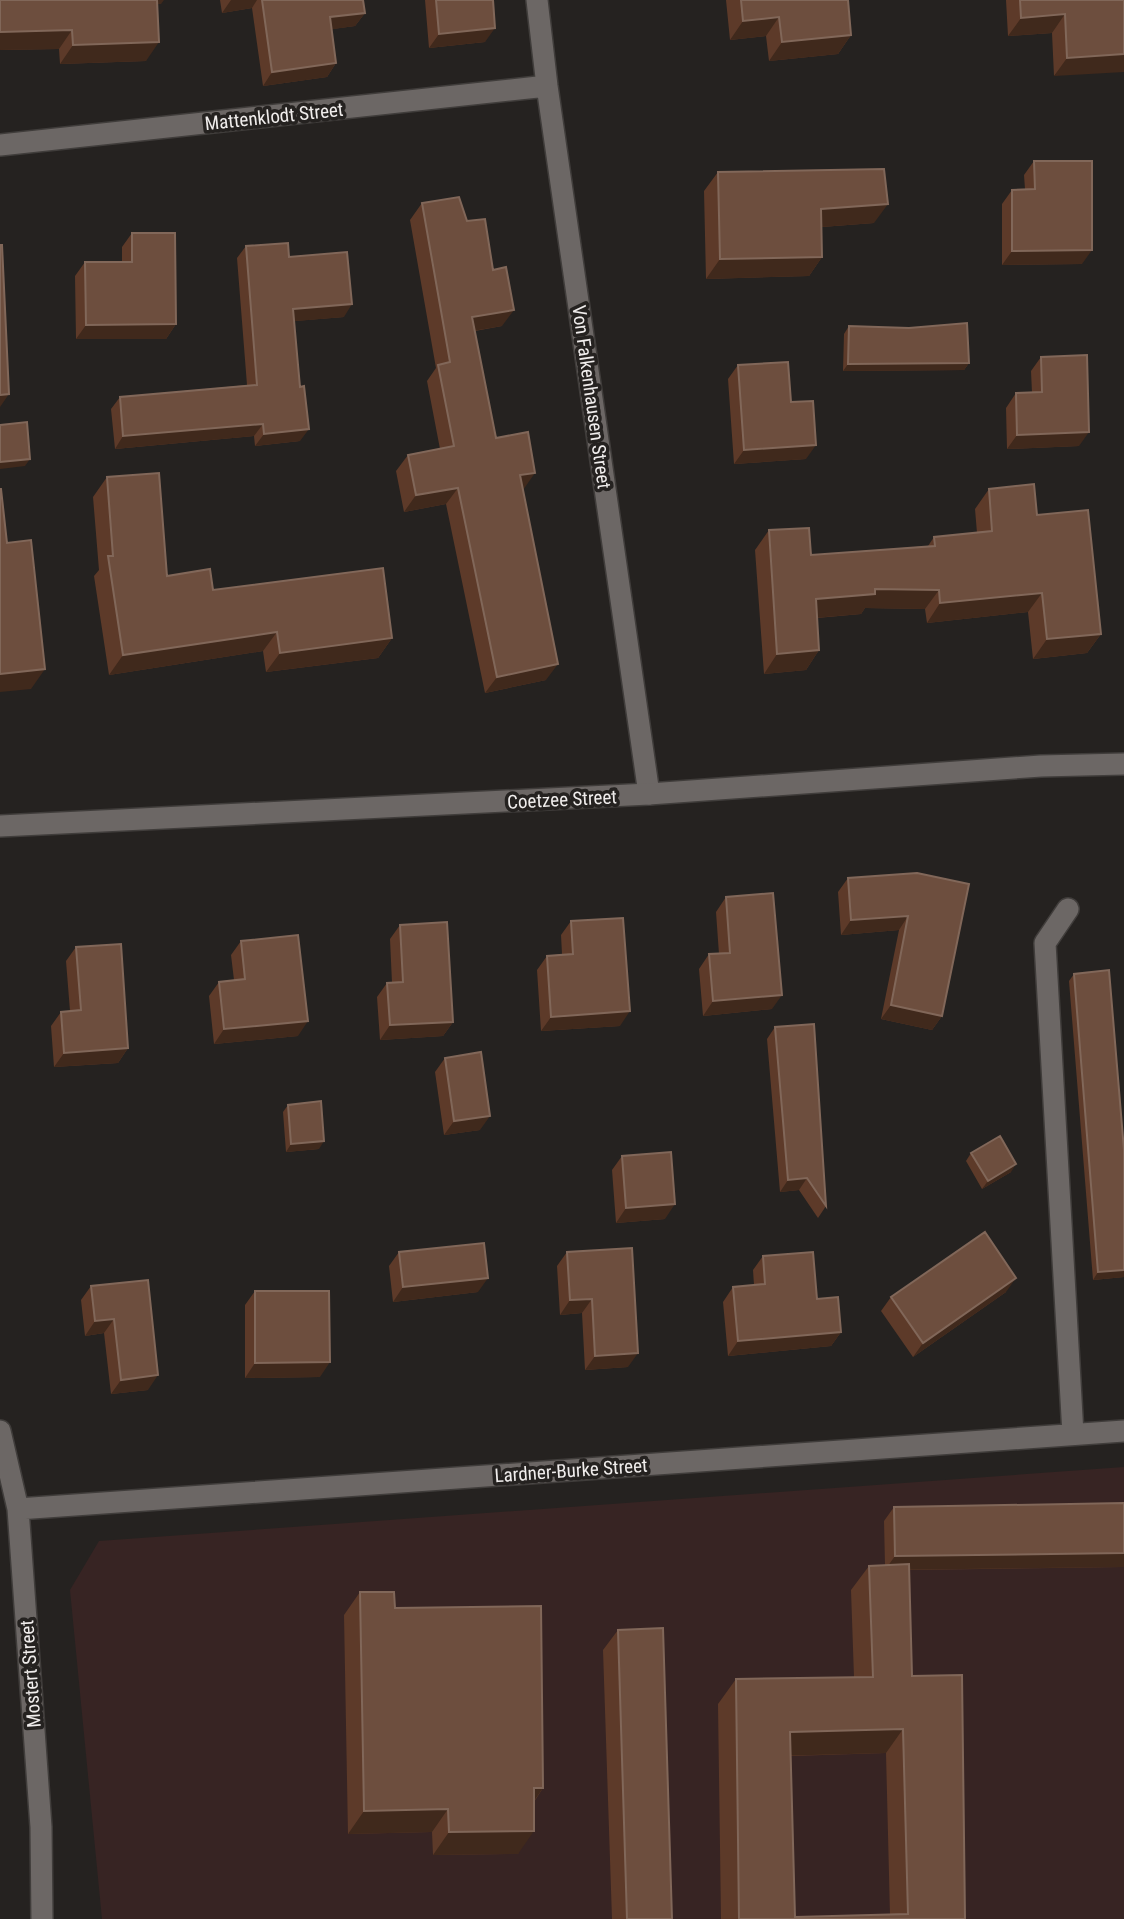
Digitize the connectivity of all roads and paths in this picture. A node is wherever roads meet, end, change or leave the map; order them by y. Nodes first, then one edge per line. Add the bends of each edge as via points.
1 (537, 0) edge
2 (547, 86) junction
3 (0, 145) edge
4 (1124, 764) edge
5 (649, 794) junction
6 (0, 826) edge
7 (1068, 909) dead end
8 (0, 1431) edge
9 (1124, 1431) edge
10 (1073, 1434) junction
11 (18, 1509) junction
12 (42, 1919) edge

1 - 2 street, Von Falkenhausen Street
2 - 3 street, Mattenklodt Street
2 - 5 street, Von Falkenhausen Street
4 - 5 street, Coetzee Street
5 - 6 street, Coetzee Street
7 - 10 street via 1045,943
8 - 11 street, Mostert Street
9 - 10 street, Lardner-Burke Street
10 - 11 street, Lardner-Burke Street
11 - 12 street, Mostert Street via 41,1827

